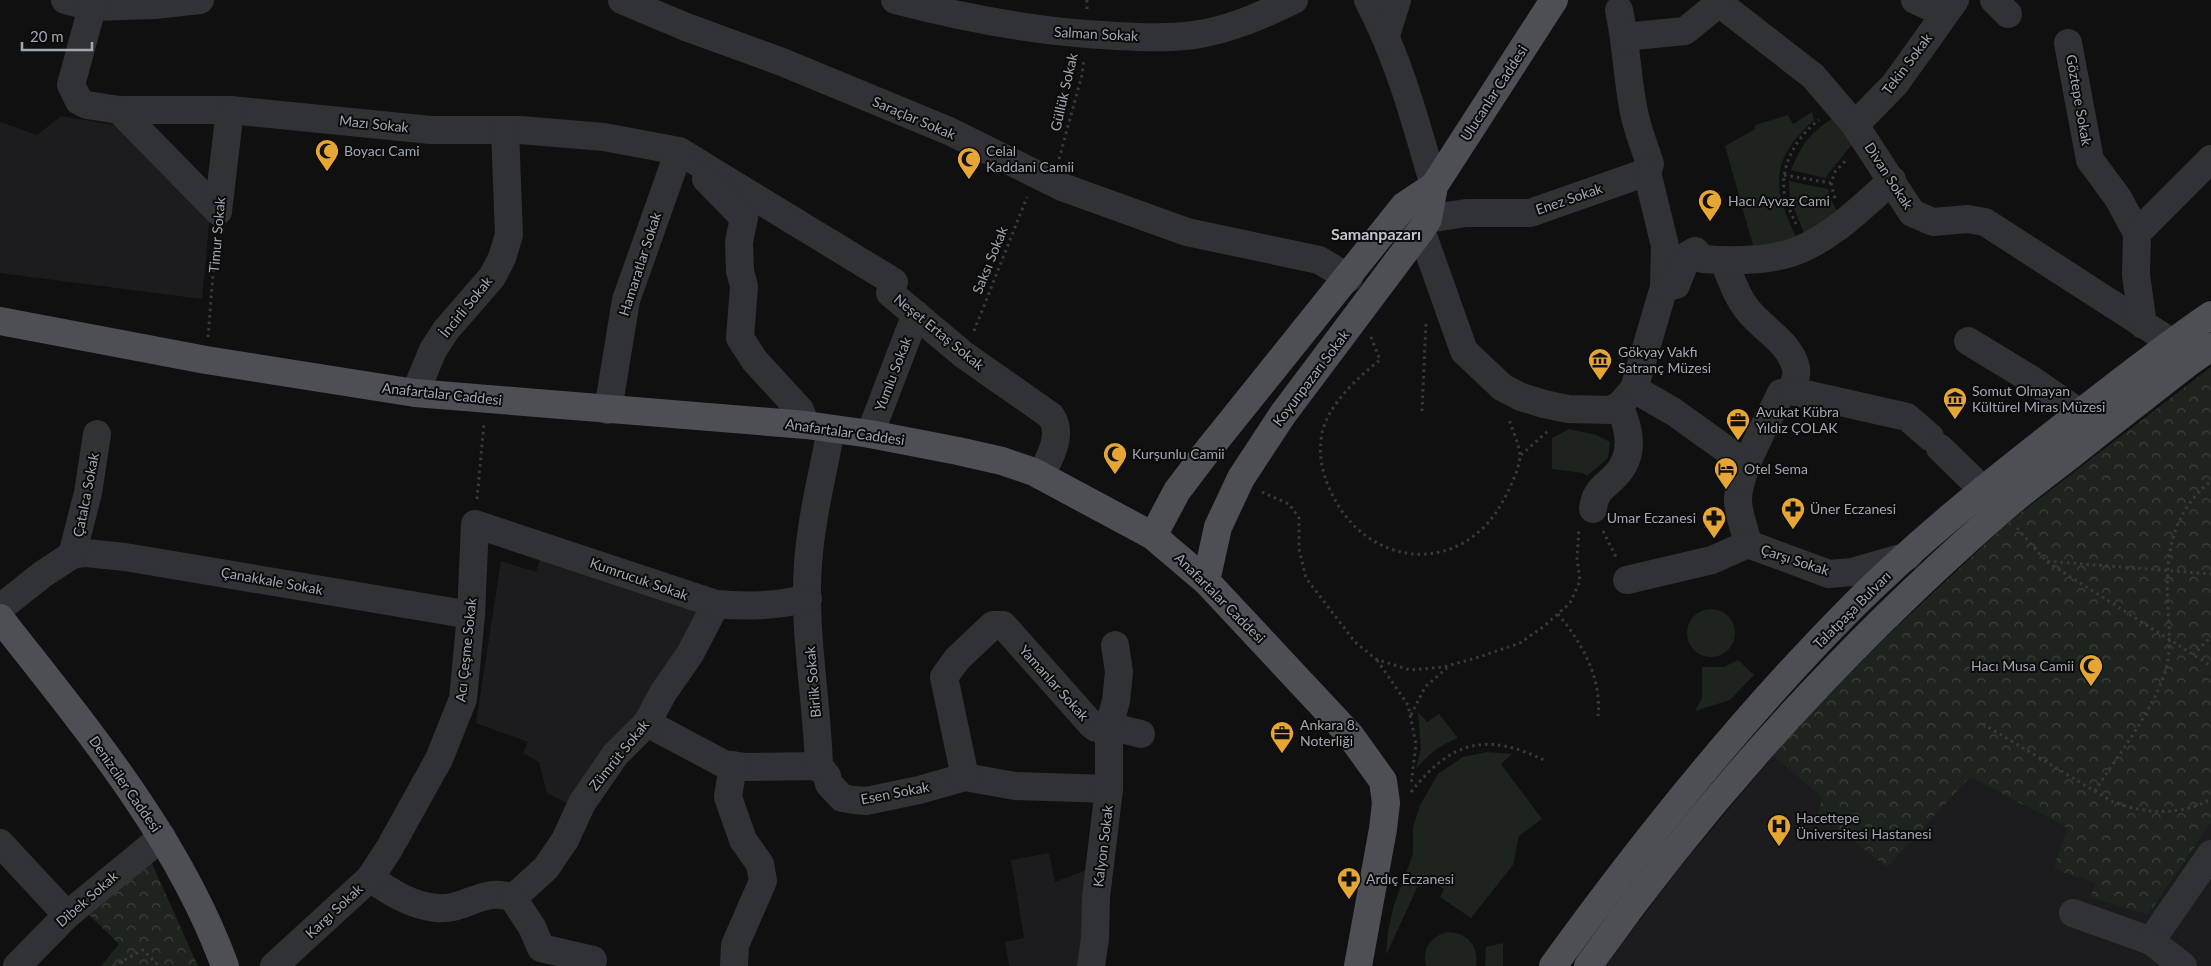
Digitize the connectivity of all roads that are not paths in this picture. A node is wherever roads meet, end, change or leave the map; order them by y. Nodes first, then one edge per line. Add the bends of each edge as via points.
1 (65, 0) edge
2 (200, 0) edge
3 (622, 0) edge
4 (896, 0) edge
5 (1294, 0) edge
6 (1368, 0) edge
7 (1397, 0) edge
8 (1554, 0) edge
9 (1915, 0) edge
10 (1716, 2) edge
11 (93, 4) edge
12 (1950, 7) edge
13 (1386, 35) junction
14 (2068, 43) dead end
15 (119, 110) junction
16 (230, 110) junction
17 (1854, 125) junction
18 (505, 130) junction
19 (679, 151) junction
20 (2211, 159) edge
21 (1647, 172) junction
22 (1892, 180) junction
23 (1434, 186) junction
24 (1425, 224) junction
25 (2137, 233) junction
26 (1723, 260) junction
27 (1348, 278) junction
28 (1664, 287) junction
29 (916, 314) junction
30 (2211, 315) edge
31 (0, 321) edge
32 (2143, 325) junction
33 (1968, 341) dead end
34 (2171, 342) junction
35 (2211, 348) edge
36 (415, 393) junction
37 (1786, 395) junction
38 (1627, 398) junction
39 (608, 410) junction
40 (2080, 413) junction
41 (819, 427) junction
42 (97, 434) dead end
43 (870, 434) junction
44 (1041, 476) junction
45 (1741, 482) junction
46 (1983, 490) junction
47 (1593, 509) road end
48 (475, 524) joint
49 (1153, 536) junction
50 (1748, 544) junction
51 (72, 555) junction
52 (1908, 556) junction
53 (1627, 580) road end
54 (1206, 581) junction
55 (808, 598) junction
56 (716, 604) junction
57 (0, 608) edge
58 (471, 615) junction
59 (0, 618) edge
60 (1115, 645) dead end
61 (647, 723) junction
62 (1109, 726) junction
63 (1141, 734) dead end
64 (733, 765) junction
65 (818, 766) junction
66 (965, 777) junction
67 (1110, 789) junction
68 (162, 837) junction
69 (0, 843) edge
70 (2211, 854) edge
71 (370, 878) junction
72 (513, 898) junction
73 (2073, 913) dead end
74 (67, 915) junction
75 (2151, 941) junction
76 (542, 957) edge
77 (593, 960) dead end
78 (17, 966) edge
79 (225, 966) edge
80 (274, 966) edge
81 (734, 966) edge
82 (1090, 966) edge
83 (1358, 966) edge
84 (1553, 966) edge
85 (1588, 966) edge
86 (2183, 966) edge

1 - 11 street
2 - 11 street via 155,5
3 - 27 street, Saraçlar Sokak via 949,132 1044,178 1187,232 1319,260
4 - 5 street, Salman Sokak via 1036,31 1158,37 1195,35 1248,21
6 - 13 street, Koyunpazarı Sokak
7 - 13 street
8 - 23 main road, Ulucanlar Caddesi
9 - 12 street
10 - 17 street, Divan Sokak via 1813,76
10 - 21 street via 1685,31 1622,26 1633,108 1650,164
11 - 15 street, Mazı Sokak via 71,85 79,101
12 - 17 street, Tekin Sokak via 1901,76
13 - 23 street, Koyunpazarı Sokak
14 - 25 street, Göztepe Sokak via 2090,160 2118,198
15 - 16 street, Mazı Sokak
15 - 16 street, Timur Sokak via 218,211
16 - 18 street, Mazı Sokak via 431,130
17 - 22 street, Divan Sokak
18 - 19 street, Mazı Sokak via 604,137
18 - 36 street, İncirli Sokak via 509,235 502,258 492,277 433,350
19 - 29 street, Neşet Ertaş Sokak via 894,282 890,293
19 - 39 street, Hamaratlar Sokak via 626,300
19 - 41 street via 744,218 739,242 744,286 740,338 755,361
20 - 25 street
21 - 24 street, Enez Sokak via 1530,213 1466,213
21 - 28 street via 1665,246
22 - 26 street via 1854,214 1807,245 1785,255
22 - 32 street, Divan Sokak via 1912,213 1922,219 1943,226 1968,219 1985,222 2088,294
23 - 24 main road, Koyunpazarı Sokak
23 - 27 main road via 1404,206
24 - 38 street via 1464,351 1502,387 1521,397 1568,409 1609,410
24 - 54 main road, Koyunpazarı Sokak via 1283,414 1231,497 1218,527
25 - 32 street via 2136,275
26 - 28 street via 1703,259 1695,251 1688,255 1676,285
26 - 37 street via 1734,291 1790,354 1797,370
27 - 49 main road via 1177,491
28 - 38 street
29 - 43 street, Yumlu Sokak
29 - 44 street, Neşet Ertaş Sokak via 964,355 1051,416 1057,425 1054,447
30 - 34 main road, Talatpaşa Bulvarı
31 - 36 main road, Anafartalar Caddesi via 206,360
32 - 34 street, Divan Sokak
33 - 40 street
34 - 40 main road, Talatpaşa Bulvarı
35 - 85 main road, Talatpaşa Bulvarı via 2001,510 1874,627 1805,698 1667,859
36 - 39 main road, Anafartalar Caddesi
37 - 45 street via 1753,452
37 - 46 street via 1907,417
38 - 45 street via 1674,412 1732,453
38 - 47 street via 1629,451 1618,473 1594,496
39 - 41 main road, Anafartalar Caddesi
40 - 46 main road, Talatpaşa Bulvarı
41 - 43 main road, Anafartalar Caddesi
41 - 55 street, Birlik Sokak
42 - 51 street, Çatalca Sokak via 88,493
43 - 44 main road, Anafartalar Caddesi via 1002,461
44 - 49 main road, Anafartalar Caddesi
45 - 50 street via 1738,502
46 - 52 main road, Talatpaşa Bulvarı
48 - 56 street, Kumrucuk Sokak
48 - 58 street, Acı Çeşme Sokak
49 - 54 main road, Anafartalar Caddesi
50 - 52 street, Çarşı Sokak via 1830,574 1852,572
50 - 53 street, Çarşı Sokak via 1712,560
51 - 57 street, Çatalca Sokak
51 - 58 street, Çanakkale Sokak via 86,553 125,557
52 - 84 main road, Talatpaşa Bulvarı via 1853,606 1740,729 1598,903
54 - 83 main road, Anafartalar Caddesi via 1350,735 1383,781 1386,803 1383,829
55 - 56 street, Kumrucuk Sokak via 786,604
55 - 65 street, Birlik Sokak
56 - 61 street, Zümrüt Sokak via 690,654
58 - 71 street, Acı Çeşme Sokak via 463,699 457,715 439,759
59 - 68 main road, Denizciler Caddesi via 108,755
60 - 62 street, Kalyon Sokak via 1120,672
61 - 64 street via 724,764
61 - 72 street, Zümrüt Sokak via 615,755 582,802 565,840 546,868
62 - 63 street, Yamanlar Sokak
62 - 66 street, Yamanlar Sokak via 1096,728 1091,724 1002,625 993,625 957,659 944,677
62 - 67 street, Kalyon Sokak
64 - 65 street
64 - 81 street via 728,797 743,840 760,864 762,881 736,945
65 - 66 street, Esen Sokak via 842,798 866,801
66 - 67 street, Esen Sokak via 1015,786
67 - 82 street, Kalyon Sokak
68 - 74 street, Dibek Sokak
68 - 79 main road, Denizciler Caddesi via 214,934
69 - 74 street
70 - 75 street
71 - 72 street, Kargı Sokak via 393,894 438,909 486,894
71 - 80 street, Kargı Sokak
72 - 76 street via 532,926
73 - 75 street
74 - 78 street, Dibek Sokak
75 - 86 street
76 - 77 street

